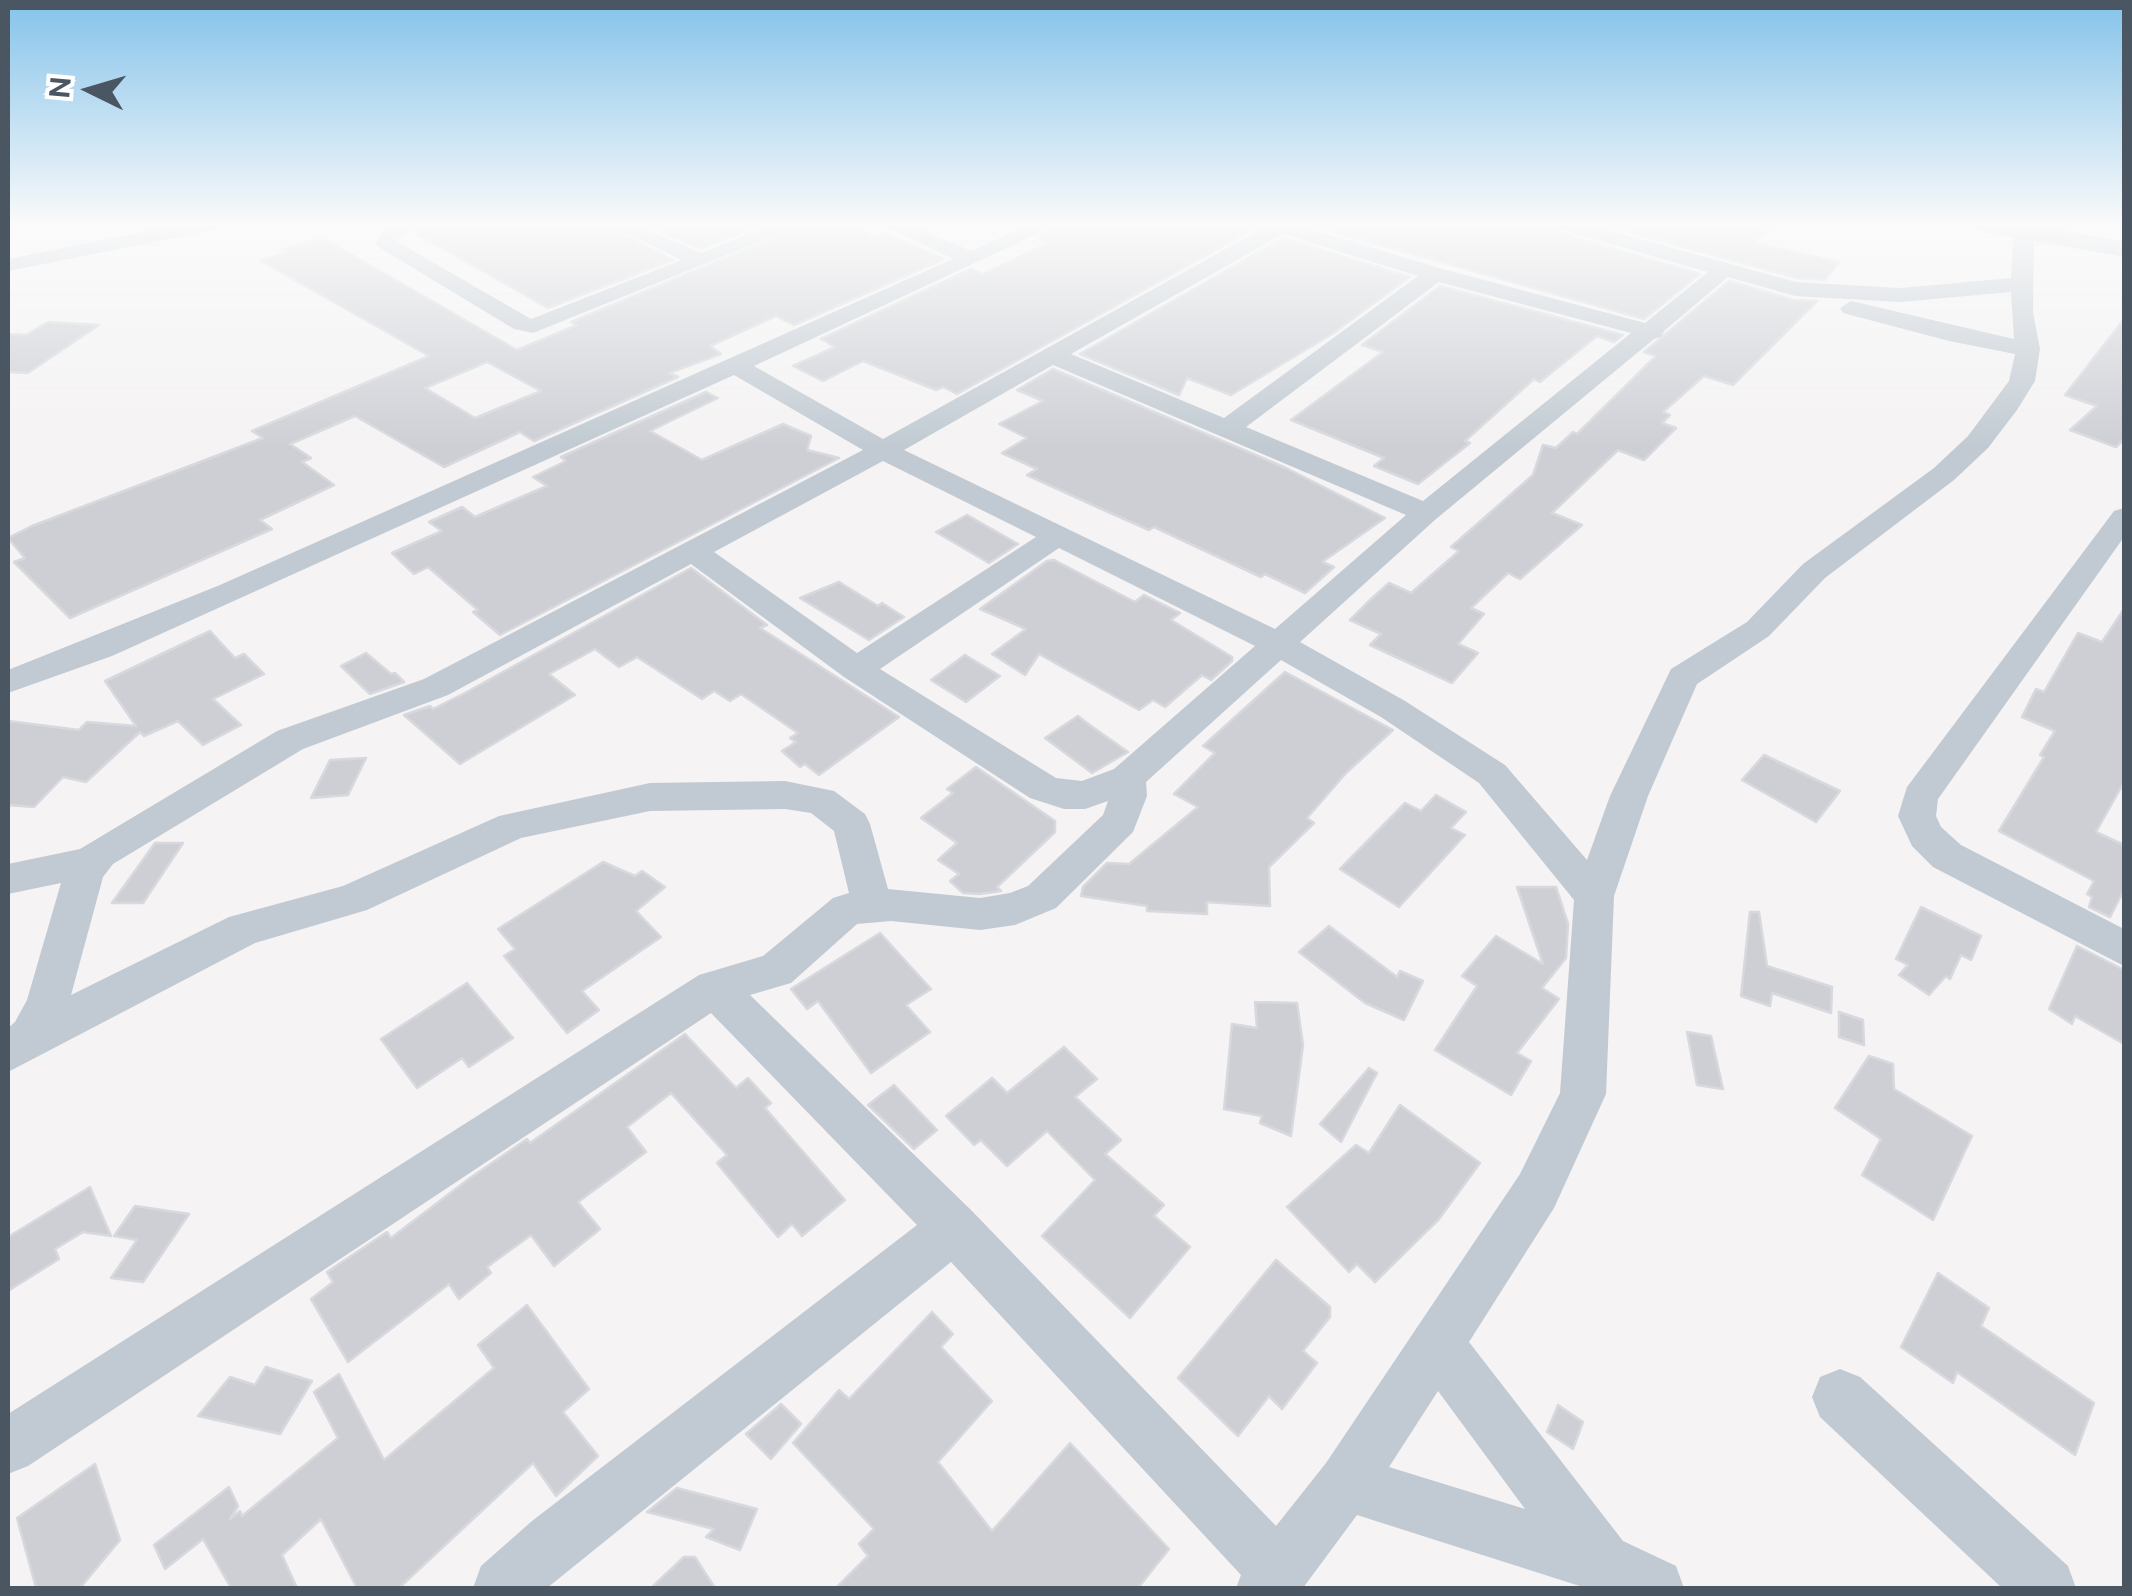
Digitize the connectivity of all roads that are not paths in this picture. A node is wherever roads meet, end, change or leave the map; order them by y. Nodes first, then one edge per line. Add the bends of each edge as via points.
1 (482, 299) edge
2 (603, 299) edge
3 (878, 299) edge
4 (1149, 299) edge
5 (1401, 299) edge
6 (1531, 299) edge
7 (1690, 299) edge
8 (1827, 299) edge
9 (2022, 299) edge
10 (1653, 332) junction
11 (2028, 349) junction
12 (1050, 354) junction
13 (734, 365) junction
14 (1228, 428) junction
15 (883, 450) junction
16 (1426, 513) junction
17 (2124, 517) edge
18 (1057, 536) junction
19 (692, 551) junction
20 (1278, 644) junction
21 (856, 670) junction
22 (8, 682) edge
23 (1127, 778) junction
24 (93, 861) junction
25 (8, 878) edge
26 (1594, 896) junction
27 (872, 904) junction
28 (2124, 950) edge
29 (714, 988) junction
30 (19, 1044) edge
31 (954, 1228) junction
32 (1437, 1345) junction
33 (1840, 1397) dead end
34 (8, 1446) edge
35 (1346, 1483) junction
36 (1613, 1575) edge
37 (1272, 1580) edge
38 (503, 1588) edge
39 (1654, 1588) edge
40 (2046, 1588) edge

1 - 2 street via 528,326
3 - 13 street
4 - 12 street
5 - 14 street
6 - 10 street
7 - 10 street
8 - 11 street
9 - 11 street
10 - 16 street
11 - 26 street via 2022,381 1978,442 1814,572 1758,629 1683,678 1629,796
12 - 14 street
12 - 15 street
13 - 15 street
13 - 22 street via 215,599
14 - 16 street
15 - 18 street
15 - 19 street
16 - 20 street
17 - 28 street via 1920,796 1917,816 1947,856
18 - 20 street
18 - 21 street
19 - 21 street
19 - 24 street via 436,686 290,740
20 - 23 street
20 - 26 street via 1492,774
21 - 23 street via 1064,796
23 - 27 street via 1119,822 1042,897 980,914
24 - 25 street
24 - 30 street via 84,872 48,1001
26 - 32 street via 1583,1094 1537,1191
27 - 29 street via 847,909 776,970
27 - 30 street via 852,824 821,801 785,794 650,797 513,826 353,900 244,929
29 - 31 street
29 - 34 street
31 - 37 street
31 - 38 street
32 - 35 street
32 - 36 street
33 - 40 street
35 - 36 street
35 - 37 street
36 - 39 street

